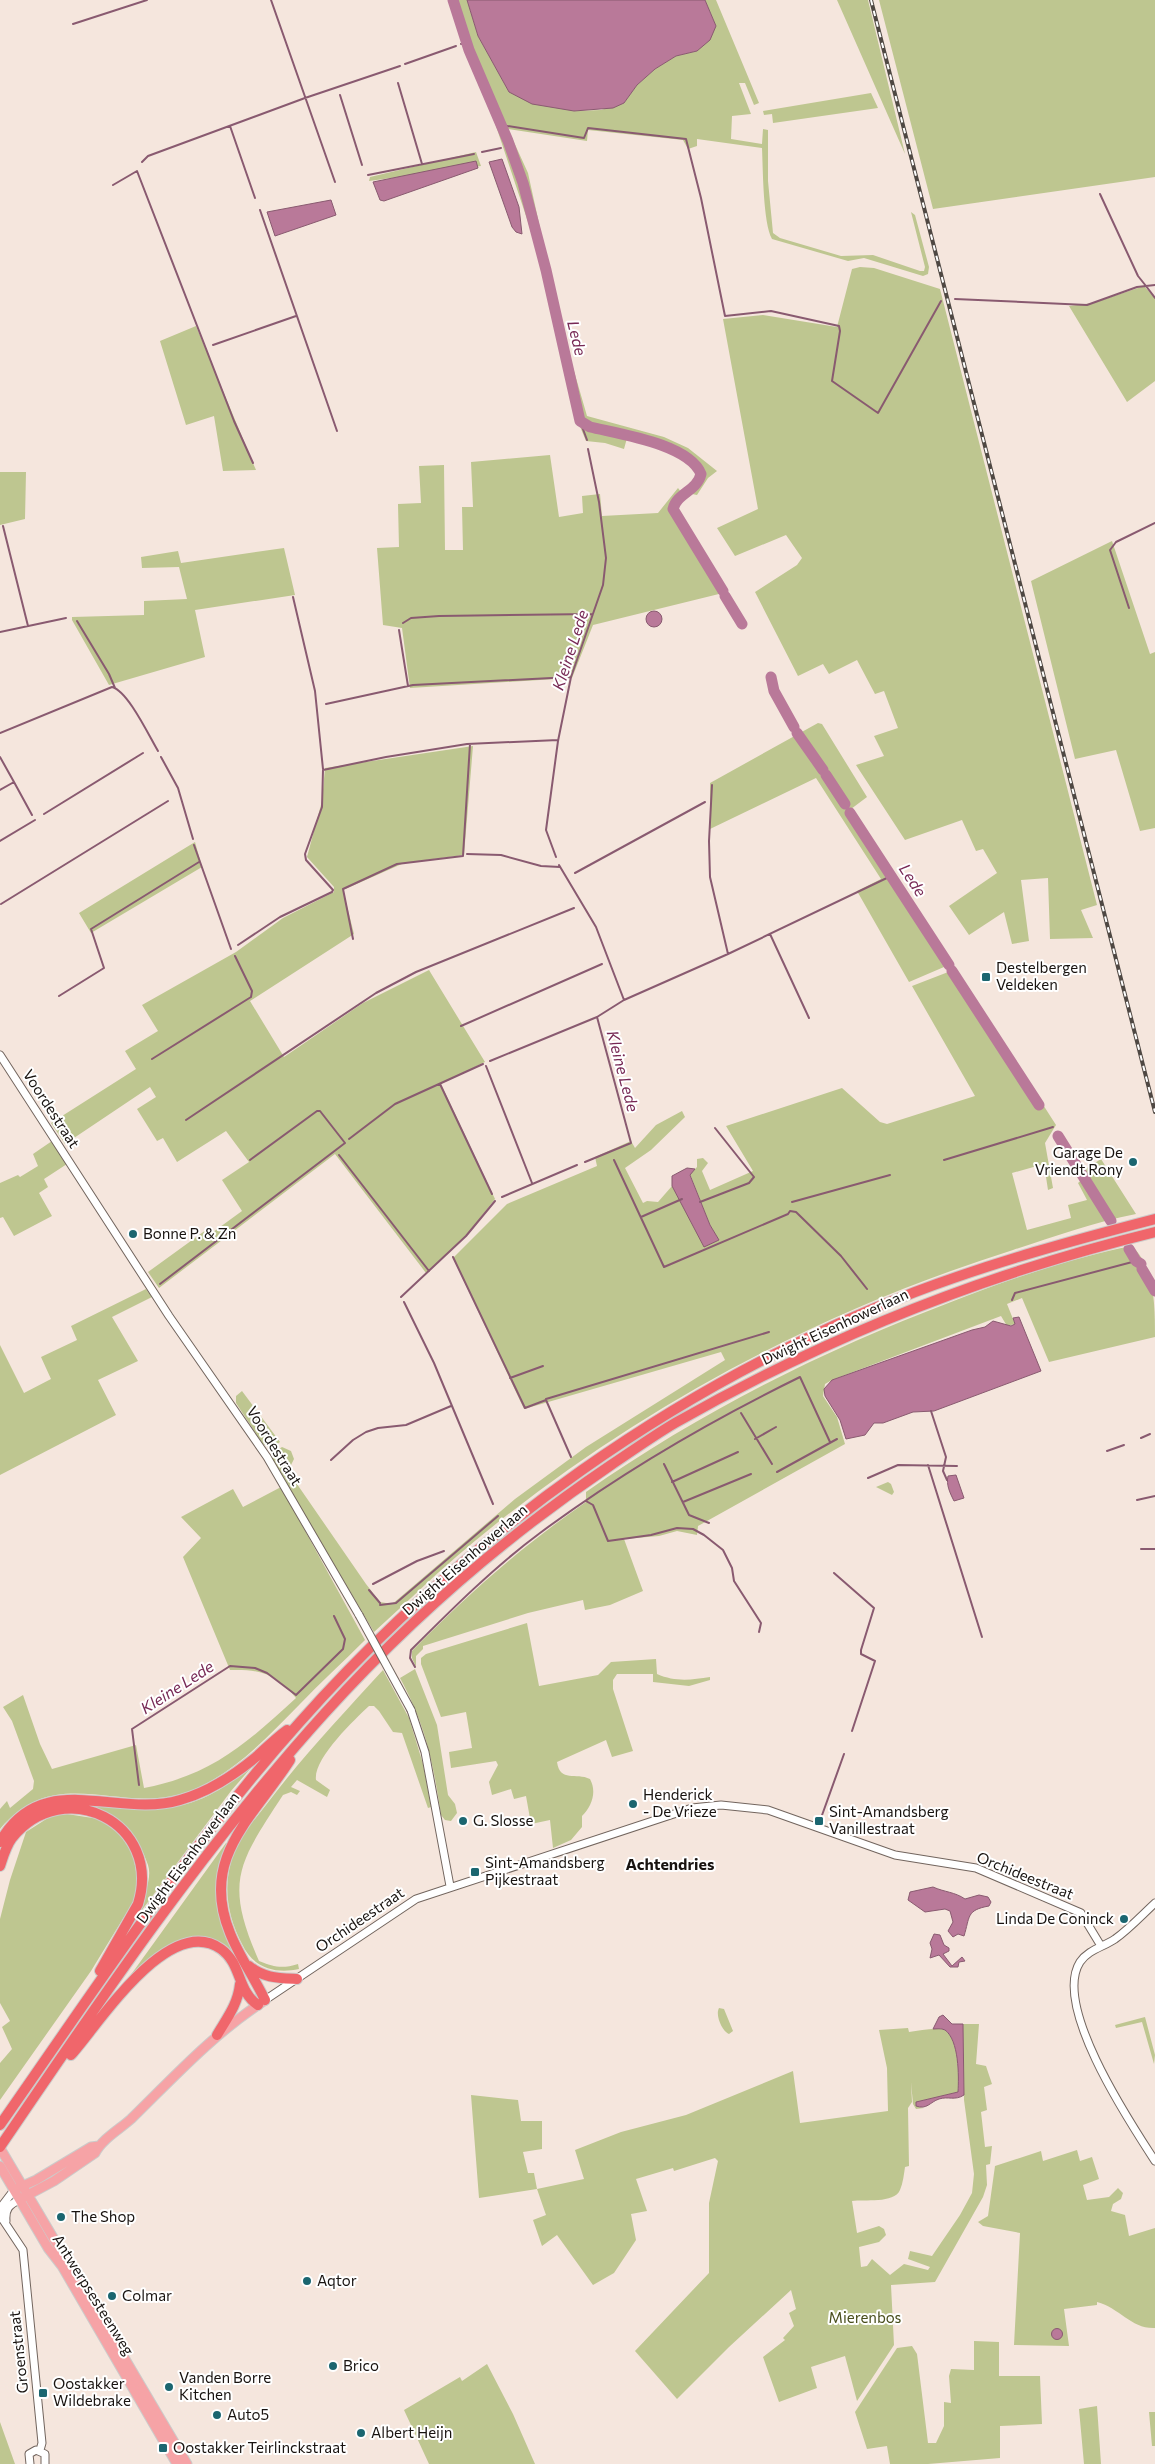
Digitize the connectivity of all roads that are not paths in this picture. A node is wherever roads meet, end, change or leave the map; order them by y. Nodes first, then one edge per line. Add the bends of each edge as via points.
1 (0, 1055) edge
2 (1155, 1219) edge
3 (1155, 1232) edge
4 (300, 1721) junction
5 (308, 1732) junction
6 (0, 1842) edge
7 (0, 1866) edge
8 (450, 1886) junction
9 (1155, 1903) edge
10 (1101, 1946) junction
11 (246, 1963) junction
12 (297, 1979) junction
13 (240, 1980) junction
14 (92, 1991) junction
15 (261, 2003) junction
16 (217, 2035) junction
17 (51, 2072) junction
18 (2, 2123) edge
19 (99, 2146) junction
20 (0, 2148) edge
21 (1155, 2161) edge
22 (0, 2166) edge
23 (18, 2188) junction
24 (28, 2195) junction
25 (19, 2200) junction
26 (6, 2227) junction
27 (40, 2450) junction
28 (29, 2464) edge
29 (45, 2464) edge
30 (178, 2464) edge
31 (187, 2464) edge

1 - 8 street, Voordestraat, bridge via 154,1293 267,1457 411,1710 425,1752
2 - 4 highway, Dwight Eisenhowerlaan via 1037,1250 913,1293 801,1341 662,1415 494,1537 422,1599
3 - 5 highway, Dwight Eisenhowerlaan via 1042,1262 924,1303 810,1351 672,1425 506,1540 368,1668
4 - 6 highway via 240,1770 204,1792 164,1804 76,1798 46,1803 12,1824
4 - 14 highway, Dwight Eisenhowerlaan via 186,1862
5 - 11 highway via 283,1772 237,1833 223,1868 221,1900 225,1919
5 - 17 highway, Dwight Eisenhowerlaan via 179,1892
7 - 14 highway via 12,1838 28,1822 43,1814 77,1809 94,1811 124,1830 140,1857 142,1892
8 - 10 street, Orchideestraat via 692,1808 721,1805 755,1808 895,1855 976,1868 1081,1913
8 - 12 street, Orchideestraat via 403,1907
9 - 10 street via 1118,1937
10 - 21 street via 1086,1956 1078,1968 1076,1993 1080,2016 1088,2042 1114,2096
11 - 12 highway via 271,1977
11 - 15 highway
12 - 15 street, Orchideestraat
13 - 15 highway via 249,1998
13 - 16 highway via 239,1997
13 - 17 highway via 232,1960 215,1946 196,1943 174,1949 133,1979 72,2054
14 - 18 highway, Dwight Eisenhowerlaan
15 - 16 main road, Orchideestraat
16 - 19 main road, Orchideestraat
17 - 20 highway, Dwight Eisenhowerlaan
19 - 23 main road, Orchideestraat via 91,2147
19 - 24 main road, Orchideestraat via 95,2153 78,2165
20 - 23 main road, Antwerpsesteenweg
22 - 23 main road, Antwerpsesteenweg
23 - 24 main road, Antwerpsesteenweg
23 - 25 main road, Antwerpsesteenweg
23 - 26 street, Groenstraat via 1,2207 1,2218
24 - 25 main road, Orchideestraat
24 - 31 main road, Antwerpsesteenweg
25 - 26 street via 9,2205
25 - 30 main road, Antwerpsesteenweg via 62,2266
26 - 27 street, Groenstraat via 23,2250 42,2443
27 - 28 street via 31,2452
27 - 29 street via 46,2457

